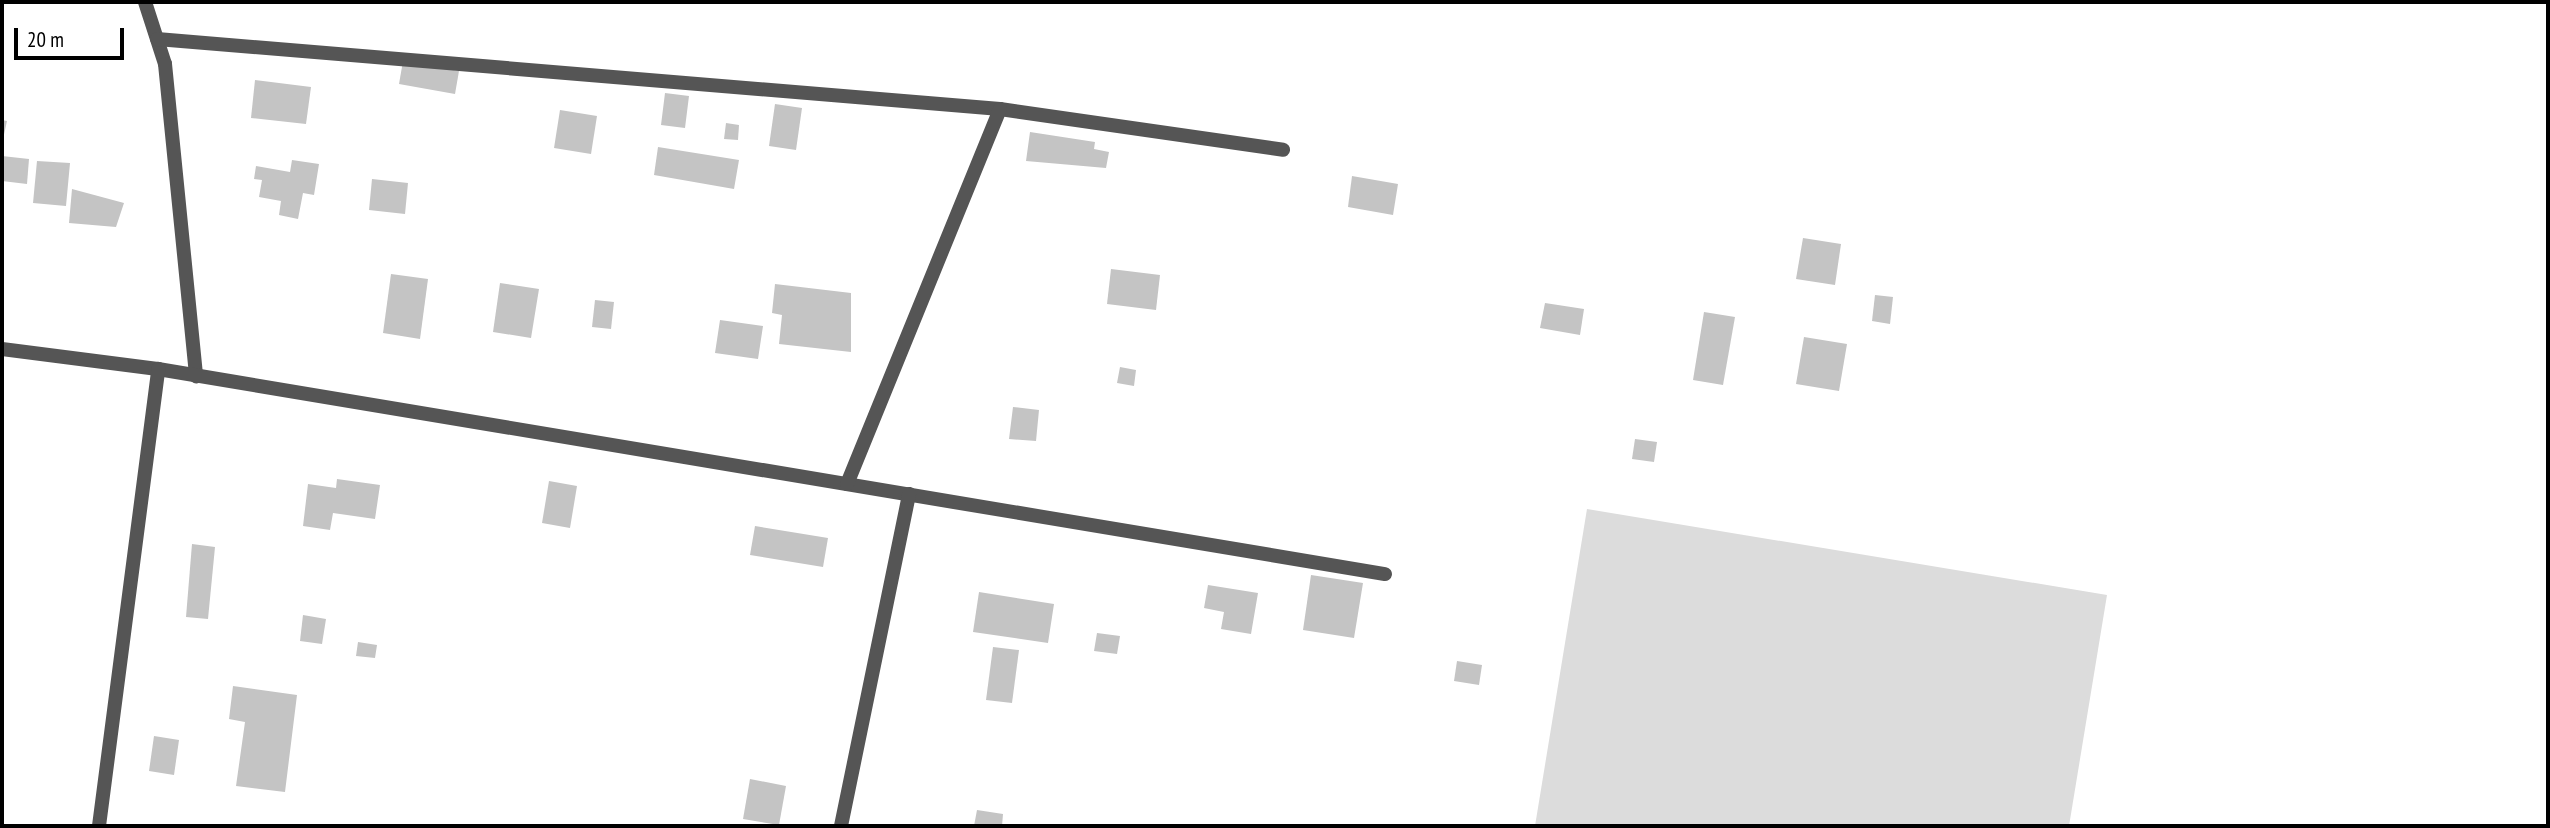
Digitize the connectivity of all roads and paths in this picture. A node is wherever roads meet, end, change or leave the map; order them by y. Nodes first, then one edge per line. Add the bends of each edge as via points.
1 (145, 2) edge
2 (157, 39) junction
3 (1000, 109) junction
4 (1283, 149) dead end
5 (2, 349) edge
6 (158, 369) junction
7 (196, 376) junction
8 (847, 484) junction
9 (909, 494) junction
10 (1385, 574) dead end
11 (99, 826) edge
12 (841, 826) edge

1 - 2 street
2 - 3 street
2 - 7 street via 165,64
3 - 4 street
3 - 8 street
5 - 6 street
6 - 7 street
6 - 11 street
7 - 8 street
8 - 9 street
9 - 10 street
9 - 12 street

